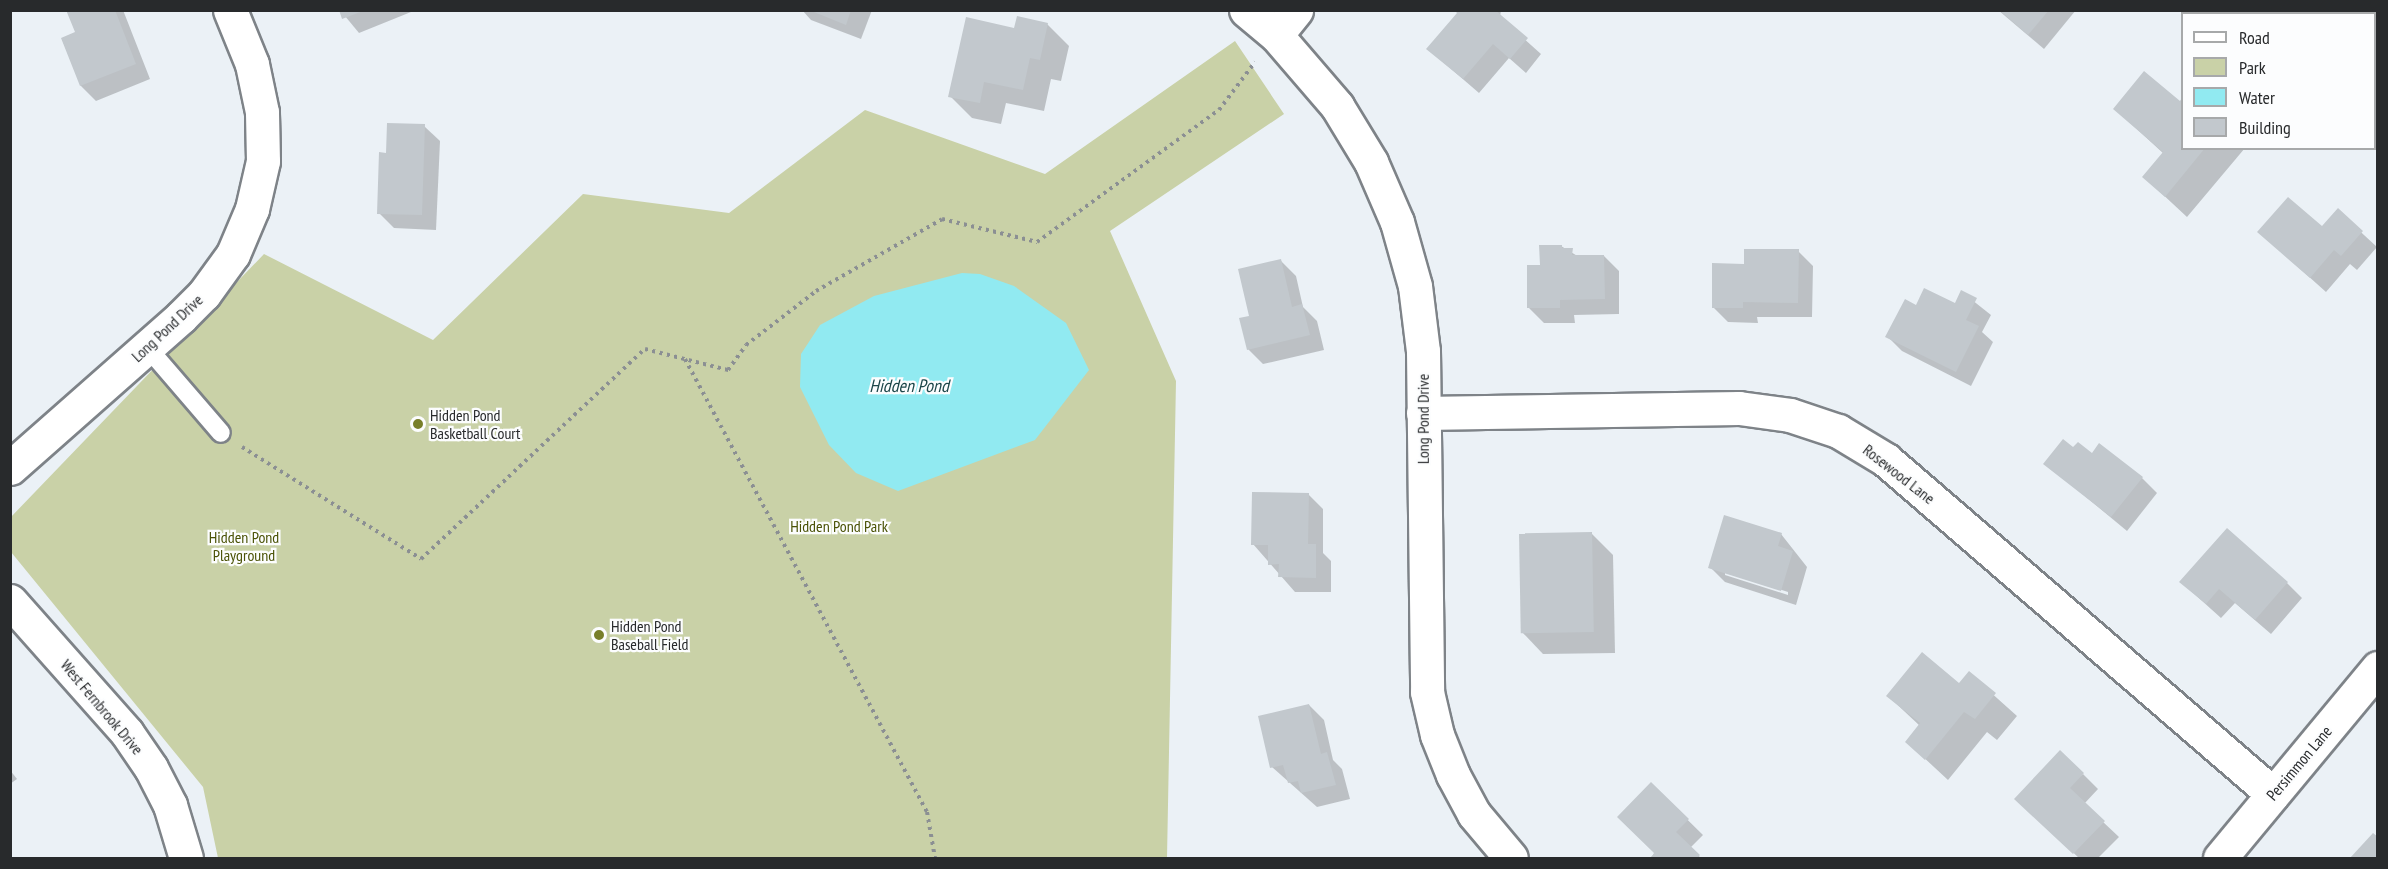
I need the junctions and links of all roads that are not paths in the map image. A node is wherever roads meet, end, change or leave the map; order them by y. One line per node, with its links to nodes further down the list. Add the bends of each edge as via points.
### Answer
1 (230, 10): 4 (street, Long Pond Drive, via 252,64 262,112 262,161 252,209 233,254 204,294)
2 (1246, 10): 3 (street, Long Pond Drive)
3 (1286, 22): 5 (street, Long Pond Drive, via 1371,162 1397,222 1415,286 1423,351)
4 (147, 347): 6 (lane); 7 (street, Long Pond Drive)
5 (1423, 413): 10 (street, Rosewood Lane, via 1739,408 1790,415 1838,431 1886,460); 12 (street, Long Pond Drive, via 1427,692 1437,735 1453,776 1474,814)
6 (221, 434)
7 (10, 468)
8 (10, 601): 11 (street, West Fernbrook Drive, via 127,733 151,768 170,805)
9 (2378, 668): 10 (street, Persimmon Lane)
10 (2273, 794): 13 (street, Persimmon Lane)
11 (186, 858)
12 (1511, 858)
13 (2220, 858)

